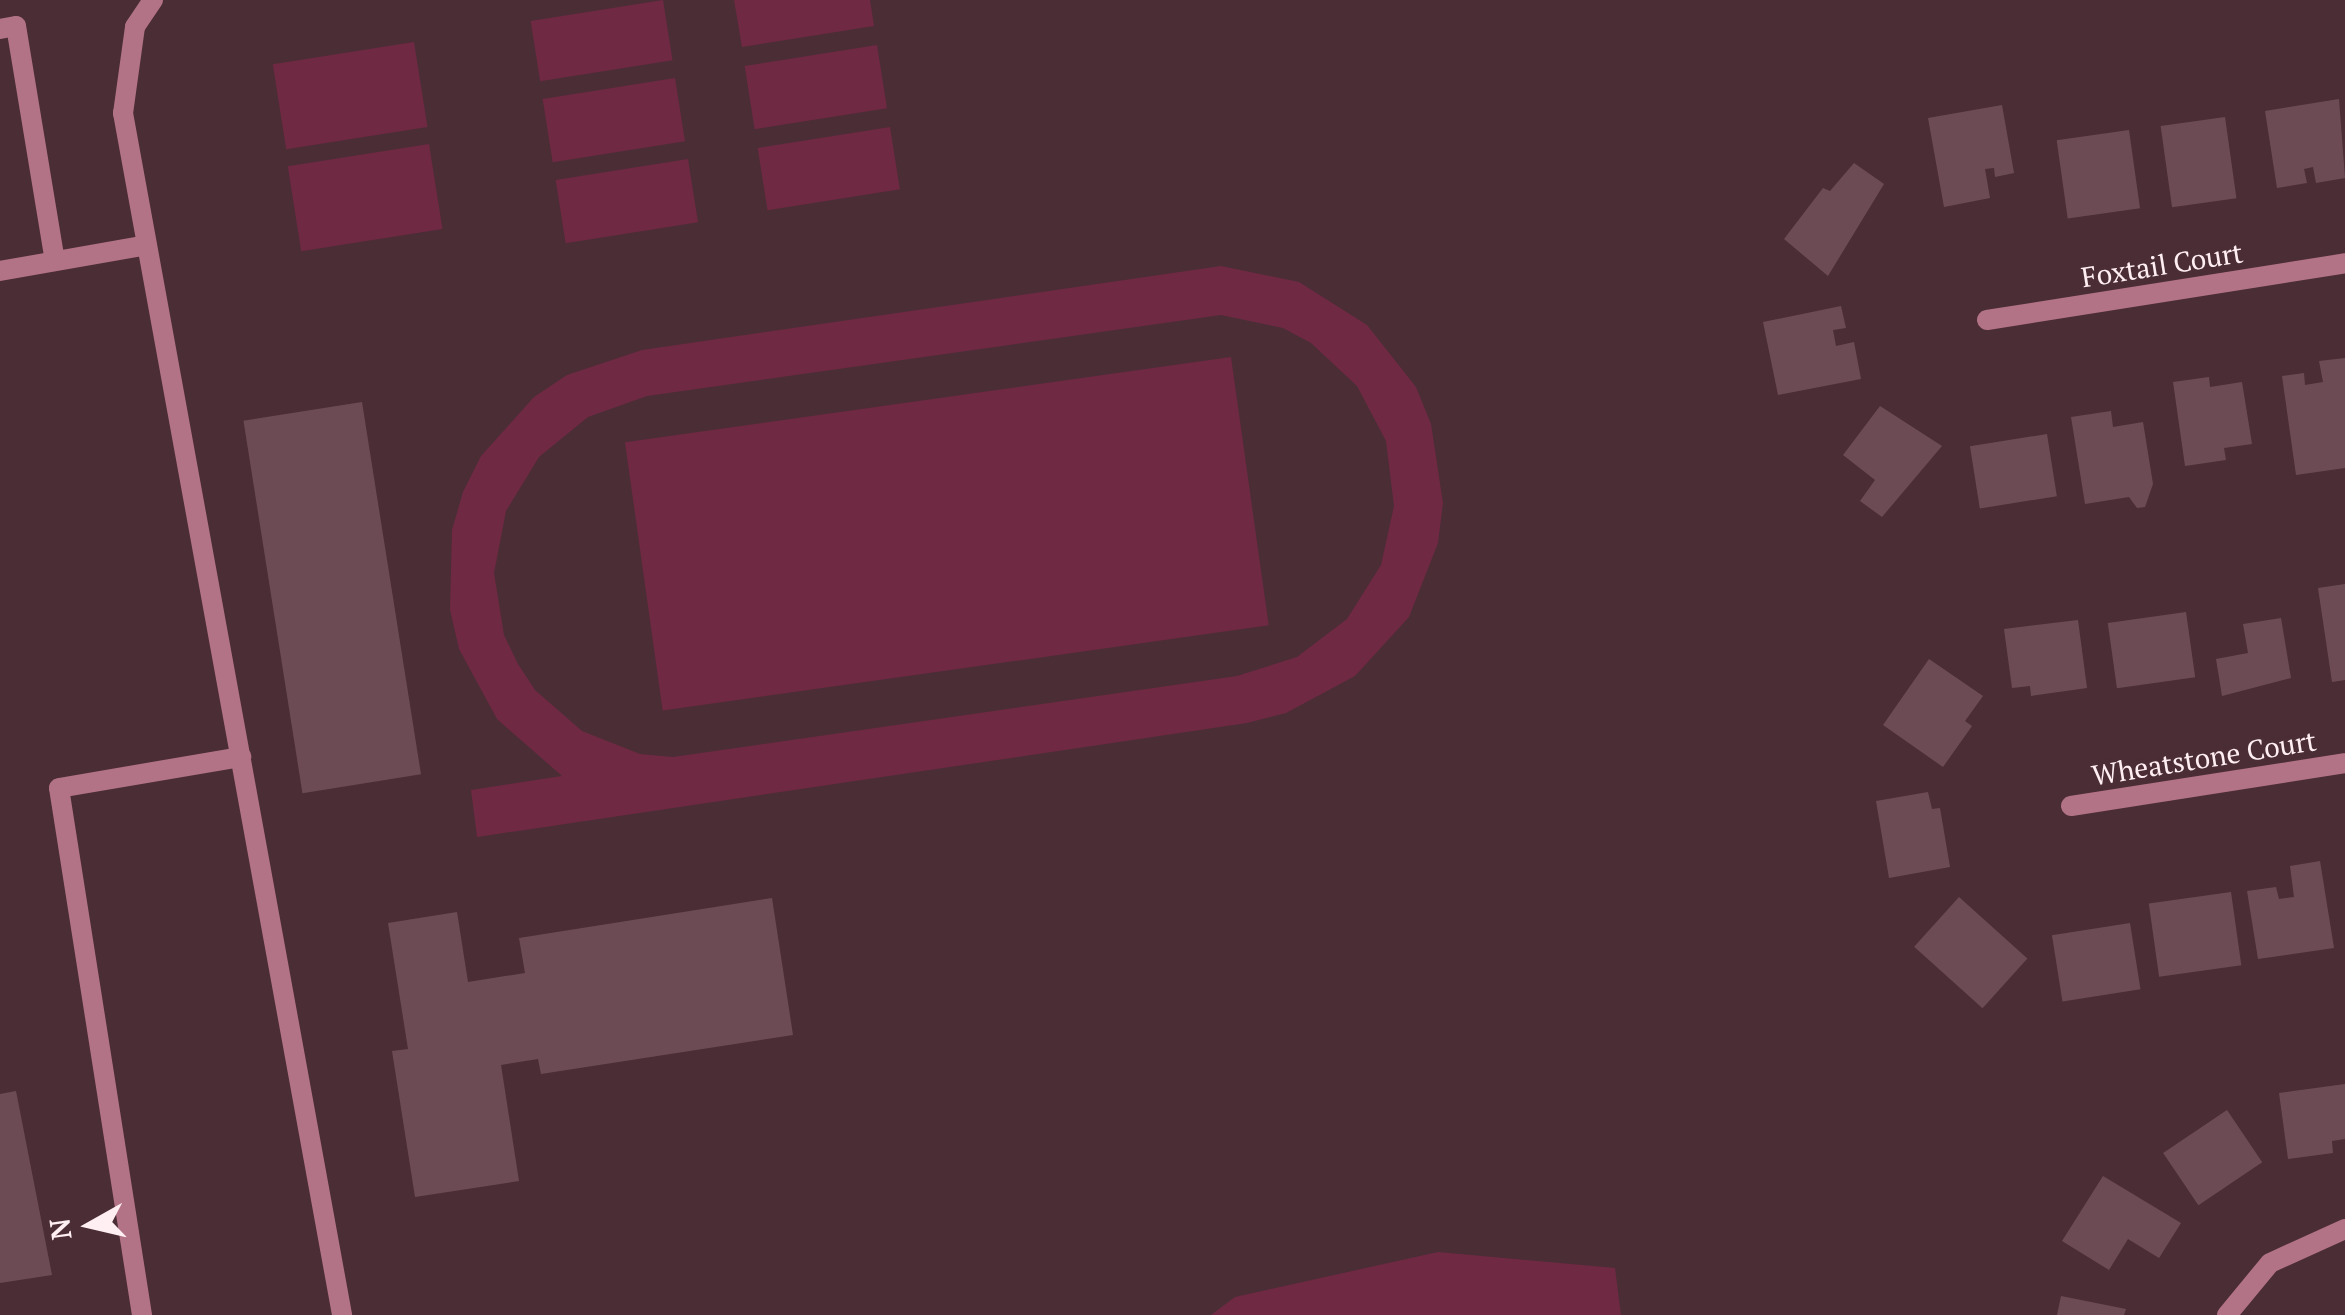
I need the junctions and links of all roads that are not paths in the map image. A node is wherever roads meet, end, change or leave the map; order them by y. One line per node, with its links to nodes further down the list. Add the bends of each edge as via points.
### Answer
1 (153, 0): 3 (street, via 136,28 123,114)
2 (0, 29): 4 (street, via 16,26)
3 (147, 245): 4 (street); 8 (street)
4 (55, 261): 6 (street)
5 (2345, 264): 7 (street, Foxtail Court)
6 (0, 270)
7 (1987, 320)
8 (240, 757): 12 (street, via 59,788); 13 (street)
9 (2345, 763): 10 (street, Wheatstone Court)
10 (2071, 806)
11 (2345, 1229): 14 (street, via 2270,1263)
12 (142, 1315)
13 (342, 1315)
14 (2226, 1315)

